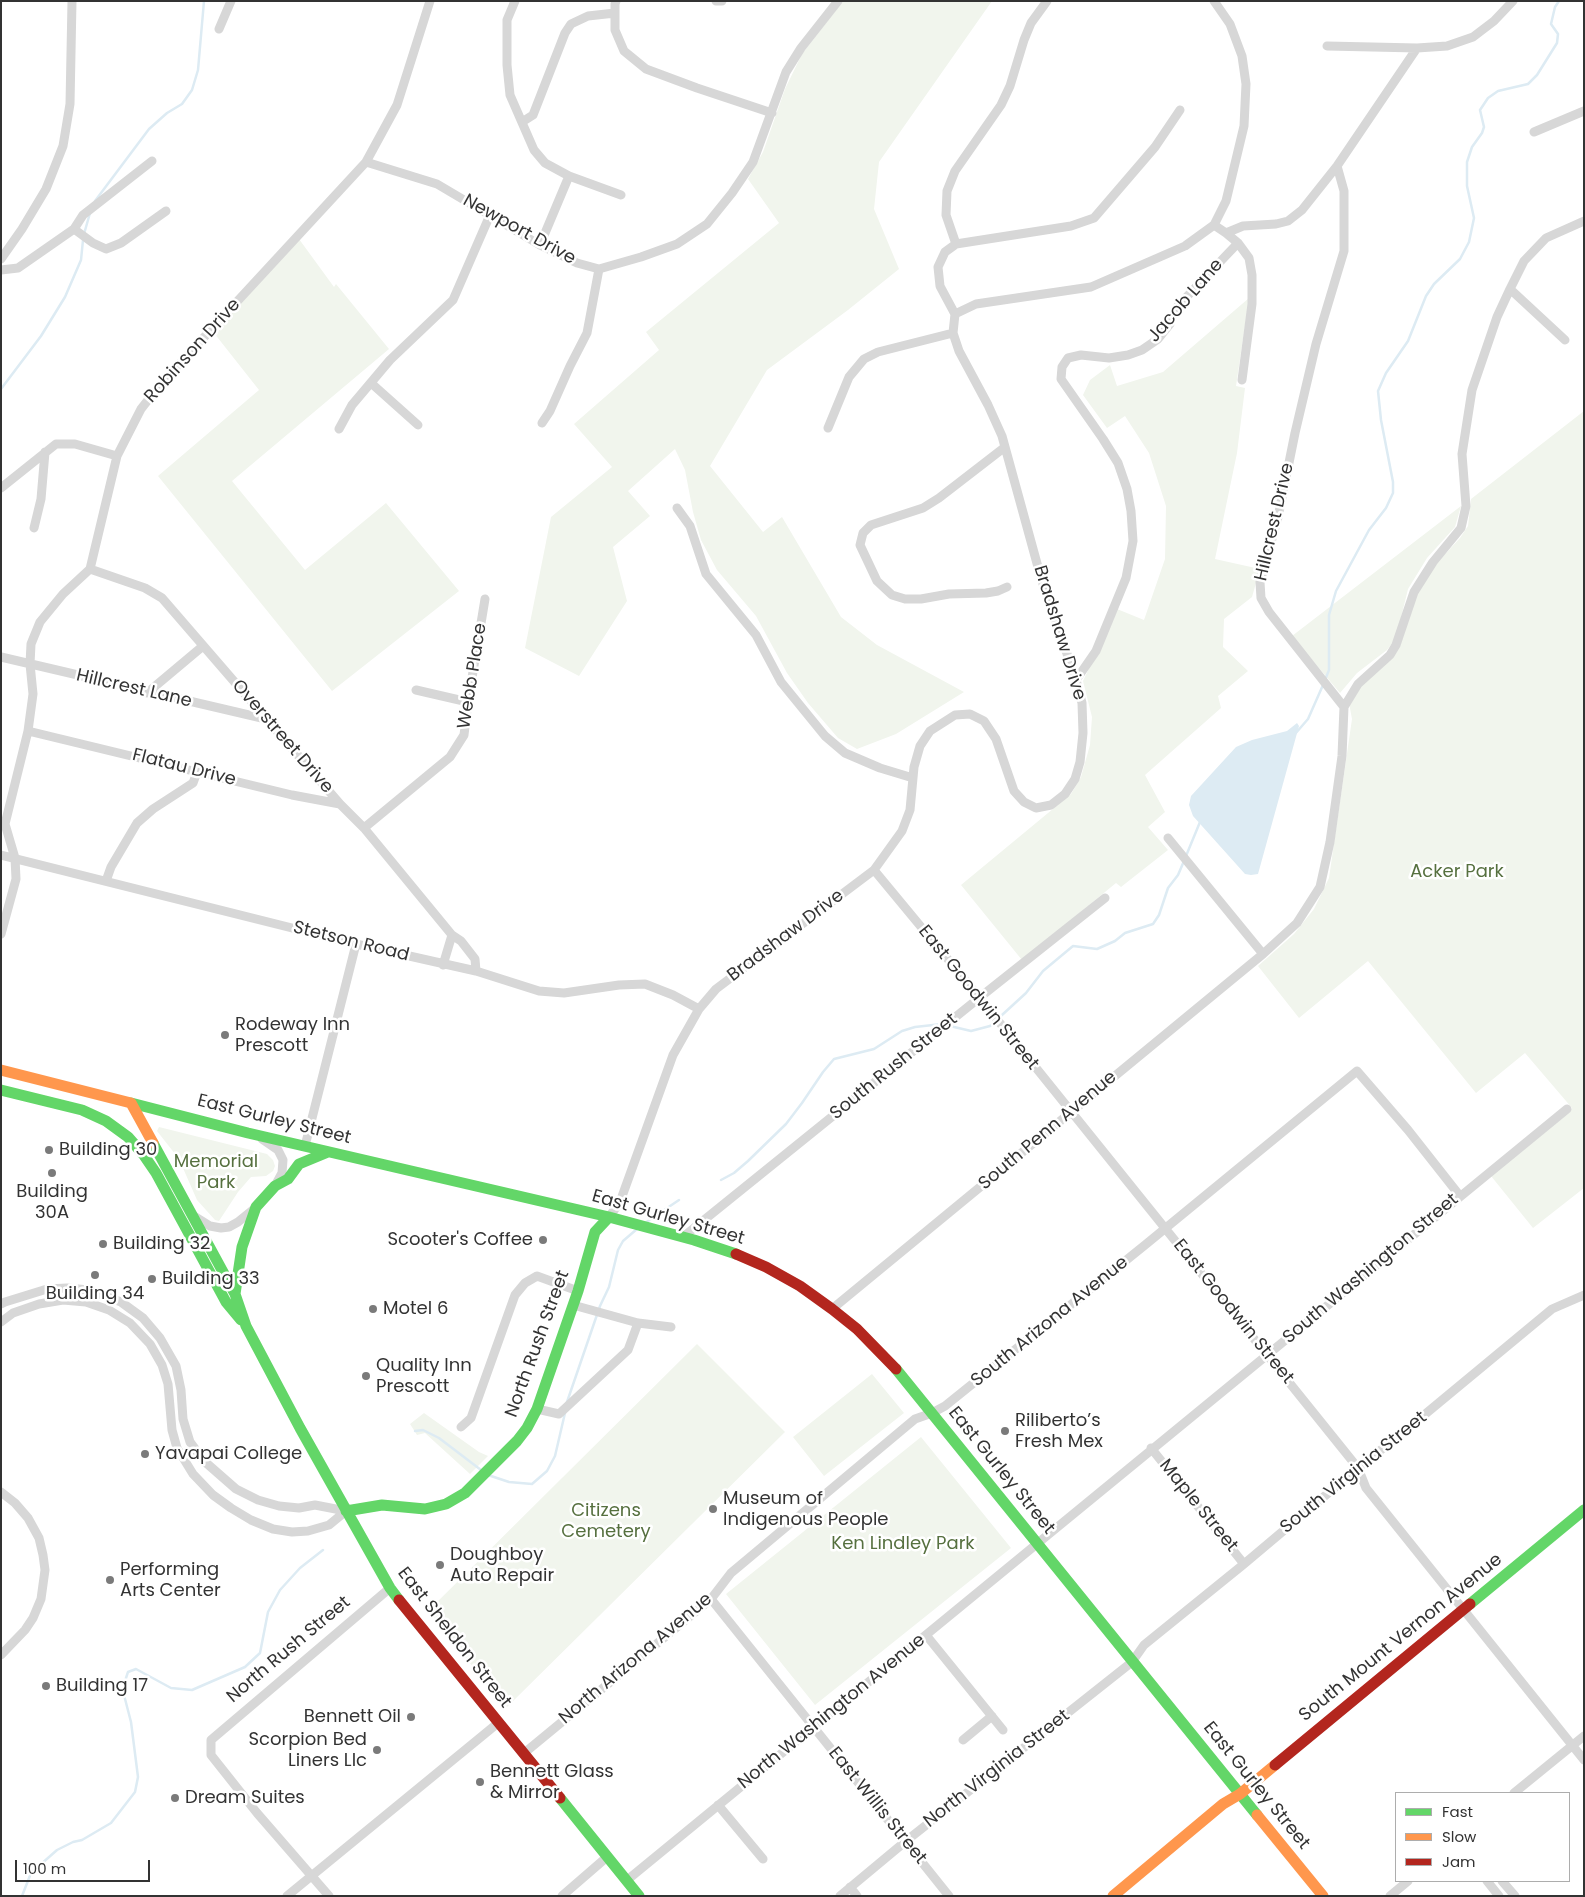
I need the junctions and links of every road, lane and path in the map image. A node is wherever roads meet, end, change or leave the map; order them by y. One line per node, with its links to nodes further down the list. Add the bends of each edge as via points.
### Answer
1 (72, 1): 35 (street, via 70,104 63,146 46,189)
2 (231, 1): 13 (street)
3 (430, 1): 22 (street, Robinson Drive, via 397,105)
4 (515, 1): 19 (street, via 507,20 507,65 510,95)
5 (616, 1): 12 (street)
6 (716, 1): 7 (street)
7 (722, 1)
8 (838, 1): 18 (street, via 786,72)
9 (1047, 1): 32 (street, via 1031,23 1002,105 955,171 947,191 946,215)
10 (1214, 1): 29 (street, via 1230,24 1242,56 1246,84 1244,126 1226,201)
11 (1513, 1): 15 (street, via 1473,37 1446,46)
12 (615, 13): 18 (street, via 615,30 624,51 646,69); 19 (street, via 588,16 571,24 533,115)
13 (219, 29)
14 (1327, 46): 15 (street)
15 (1417, 48): 23 (street)
16 (1180, 110): 32 (street, via 1155,147 1094,218 1071,226)
17 (1584, 111): 20 (street)
18 (772, 113): 36 (street, via 752,162 707,224 677,244)
19 (522, 122): 24 (street, via 534,150 545,163)
20 (1534, 132)
21 (152, 161): 30 (street, via 82,216)
22 (366, 162): 27 (street, Newport Drive, via 437,184); 50 (street, Robinson Drive, via 159,386 141,409)
23 (1337, 166): 31 (street, via 1302,210 1288,221 1243,226); 64 (street, Hillcrest Drive, via 1344,191 1344,251 1316,344 1278,517 1260,582 1261,598 1269,612)
24 (568, 176): 25 (street); 34 (street)
25 (621, 195)
26 (166, 211): 30 (street, via 121,243 106,249)
27 (490, 215): 34 (street, Newport Drive); 43 (street, via 453,300 390,360)
28 (1584, 221): 38 (street, via 1546,238 1524,261)
29 (1214, 225): 31 (street); 39 (street, via 1185,246 1092,287 976,304)
30 (74, 229): 37 (street, via 18,268)
31 (1226, 233): 33 (street)
32 (956, 244): 39 (street, via 945,252 938,268 940,286)
33 (1238, 244): 42 (street, via 1248,258 1252,275 1252,304); 60 (street, Jacob Lane, via 1176,308 1170,324 1158,339 1128,355 1068,358 1062,367 1061,379 1118,463 1127,489 1133,542 1126,578 1096,651)
34 (540, 245): 36 (street, Newport Drive, via 577,263)
35 (1, 259)
36 (599, 269): 44 (street, via 587,333)
37 (1, 270)
38 (1510, 289): 41 (street); 64 (street, via 1472,390 1462,454 1466,506 1461,528 1432,562 1414,592 1390,655 1358,684)
39 (955, 314): 40 (street, Bradshaw Drive)
40 (953, 333): 46 (street, via 878,352 864,359 849,377); 48 (street, Bradshaw Drive)
41 (1565, 340)
42 (1242, 380)
43 (371, 383): 45 (street); 47 (street, via 352,405)
44 (542, 423)
45 (418, 425)
46 (828, 428)
47 (339, 429)
48 (1005, 448): 55 (street, via 923,508 871,525 863,533 860,545 877,581 892,595 904,599 986,593); 60 (street, Bradshaw Drive, via 1041,578)
49 (45, 452): 50 (street, via 56,444 75,444); 51 (street); 53 (street, via 41,498)
50 (117, 456): 54 (street, Robinson Drive)
51 (1, 488)
52 (677, 508): 68 (street, via 690,526 706,574 756,635 782,682 825,736 844,753)
53 (34, 528)
54 (90, 569): 57 (street, Overstreet Drive, via 145,588 162,598); 59 (street, via 40,622 31,644)
55 (1007, 586)
56 (485, 599): 63 (street, Webb Place)
57 (203, 646): 62 (street); 65 (street, Overstreet Drive)
58 (1, 657): 59 (street, Hillcrest Lane)
59 (30, 664): 62 (street, Hillcrest Lane); 66 (street, via 34,694)
60 (1076, 680): 68 (street, Bradshaw Drive, via 1082,703 1080,762 1075,779 1051,805 1036,808 1024,802 1014,791 996,739 984,721 970,714 955,715 930,731 920,746)
61 (416, 690): 63 (street)
62 (147, 693): 65 (street, Hillcrest Lane)
63 (468, 702): 70 (street, Webb Place, via 464,735 450,757)
64 (1344, 707): 80 (street, via 1342,756 1320,888 1297,923)
65 (266, 719): 69 (street, Overstreet Drive)
66 (28, 731): 67 (street, Flatau Drive); 73 (street, via 5,824)
67 (197, 772): 69 (street, Flatau Drive); 75 (street, via 193,783 137,823)
68 (913, 778): 74 (street, Bradshaw Drive, via 910,810 902,831)
69 (340, 804): 70 (street, Overstreet Drive)
70 (364, 828): 78 (street, Overstreet Drive)
71 (1168, 838): 80 (street)
72 (1, 855): 73 (street, Stetson Road)
73 (15, 858): 75 (street, Stetson Road); 77 (street, via 16,879)
74 (874, 870): 83 (street, East Goodwin Street); 84 (street, Bradshaw Drive, via 716,989)
75 (106, 881): 79 (street, Stetson Road)
76 (1105, 898): 83 (street, South Rush Street)
77 (1, 934)
78 (452, 934): 81 (street); 82 (street, Overstreet Drive, via 475,959)
79 (356, 944): 81 (street, Stetson Road); 91 (street)
80 (1263, 954): 89 (street, South Penn Avenue)
81 (444, 965): 82 (street, Stetson Road)
82 (476, 971): 84 (street, Stetson Road, via 539,991 564,993 645,984)
83 (979, 998): 89 (street, East Goodwin Street); 99 (street, South Rush Street)
84 (699, 1009): 97 (street, Bradshaw Drive, via 672,1055 620,1202)
85 (2, 1071): 87 (main road, East Gurley Street)
86 (1, 1090): 108 (main road, East Sheldon Street, via 82,1110 128,1137 156,1173 226,1302)
87 (131, 1103): 90 (main road, East Gurley Street); 96 (main road, East Sheldon Street)
88 (1567, 1109): 94 (street, South Washington Street)
89 (1070, 1112): 98 (street, East Goodwin Street); 105 (street, South Penn Avenue)
90 (248, 1133): 91 (main road, East Gurley Street); 93 (street, via 278,1150 283,1160 282,1173)
91 (305, 1146): 92 (main road, East Gurley Street)
92 (328, 1152): 93 (main road, via 299,1164 288,1179); 97 (main road, East Gurley Street)
93 (275, 1186): 95 (main road)
94 (1460, 1196): 98 (street, South Arizona Avenue, via 1357,1071); 110 (street, South Washington Street)
95 (256, 1207): 96 (street, via 238,1222 221,1228 210,1226); 101 (main road, via 242,1247)
96 (191, 1214): 101 (main road, East Sheldon Street)
97 (609, 1217): 99 (main road, East Gurley Street); 100 (main road, North Rush Street, via 595,1232)
98 (1165, 1228): 110 (street, East Goodwin Street); 112 (street, South Arizona Avenue, via 945,1406)
99 (683, 1237): 105 (main road, East Gurley Street, via 766,1267)
100 (578, 1291): 104 (main road, North Rush Street); 113 (street, via 537,1276 525,1283 515,1295 471,1418)
101 (235, 1294): 108 (main road, East Sheldon Street)
102 (1584, 1295): 115 (street, South Virginia Street, via 1552,1309)
103 (1, 1304): 118 (street, via 47,1289 67,1288 89,1290 121,1302 143,1318 160,1338 176,1366 183,1419 190,1442 204,1461 236,1489 258,1500 279,1506 299,1508 315,1505)
104 (573, 1305): 107 (street); 111 (main road, North Rush Street)
105 (832, 1309): 112 (main road, East Gurley Street, via 890,1362)
106 (1, 1322): 118 (street, via 13,1313 63,1300 86,1302 109,1310 130,1323 150,1344 162,1365 168,1384 177,1448 192,1474 213,1495 250,1520 292,1532 329,1525)
107 (638, 1323): 109 (street); 111 (street, via 628,1350 559,1414)
108 (246, 1326): 118 (main road, East Sheldon Street)
109 (670, 1327)
110 (1267, 1356): 114 (street, South Washington Street); 115 (street, East Goodwin Street)
111 (537, 1409): 118 (main road, North Rush Street, via 517,1441 465,1493 446,1504 425,1509 382,1505)
112 (932, 1413): 119 (main road, East Gurley Street); 122 (street, North Arizona Avenue, via 915,1419 731,1573)
113 (461, 1426)
114 (1152, 1448): 119 (street, South Washington Street); 120 (street, Maple Street)
115 (1358, 1468): 120 (street, South Virginia Street); 123 (street, East Goodwin Street, via 1366,1488)
116 (1, 1492): 125 (street, via 28,1518 44,1555 45,1570 41,1599 33,1618)
117 (1584, 1510): 123 (main road, South Mount Vernon Avenue)
118 (346, 1511): 121 (main road, East Sheldon Street)
119 (1037, 1543): 124 (street, North Washington Avenue); 126 (main road, East Gurley Street)
120 (1244, 1564): 126 (street, South Virginia Street, via 1144,1644)
121 (390, 1588): 128 (main road, East Sheldon Street); 142 (street, North Rush Street, via 211,1740 212,1755)
122 (711, 1598): 129 (street, East Willis Street); 134 (street, North Arizona Avenue)
123 (1463, 1609): 133 (street, East Goodwin Street); 137 (main road, South Mount Vernon Avenue)
124 (926, 1634): 127 (street); 129 (street, North Washington Avenue)
125 (1, 1655)
126 (1132, 1662): 137 (main road, East Gurley Street); 139 (street, North Virginia Street)
127 (992, 1716): 130 (street); 132 (street)
128 (498, 1723): 134 (main road, East Sheldon Street); 142 (street)
129 (813, 1727): 138 (street, North Washington Avenue); 139 (street, East Willis Street)
130 (1003, 1730)
131 (1584, 1736): 133 (street)
132 (963, 1740)
133 (1572, 1746): 135 (street, East Goodwin Street); 136 (street)
134 (523, 1754): 140 (main road, East Sheldon Street)
135 (1584, 1760)
136 (1515, 1792)
137 (1240, 1794): 155 (main road, South Mount Vernon Avenue, via 1223,1804); 156 (main road, East Gurley Street)
138 (718, 1805): 141 (street); 143 (street, North Washington Avenue)
139 (906, 1840): 147 (street, North Virginia Street); 154 (street, East Willis Street)
140 (608, 1857): 143 (main road, East Sheldon Street); 150 (street)
141 (764, 1860)
142 (312, 1876): 148 (street); 149 (street)
143 (626, 1880): 151 (main road, East Sheldon Street)
144 (1407, 1882): 157 (street)
145 (1489, 1882): 158 (street)
146 (1503, 1882): 159 (street)
147 (850, 1887): 152 (street, North Virginia Street); 153 (street)
148 (287, 1896)
149 (329, 1896)
150 (562, 1896)
151 (639, 1896)
152 (840, 1896)
153 (857, 1896)
154 (950, 1896)
155 (1113, 1896)
156 (1323, 1896)
157 (1390, 1896)
158 (1499, 1896)
159 (1515, 1896)

